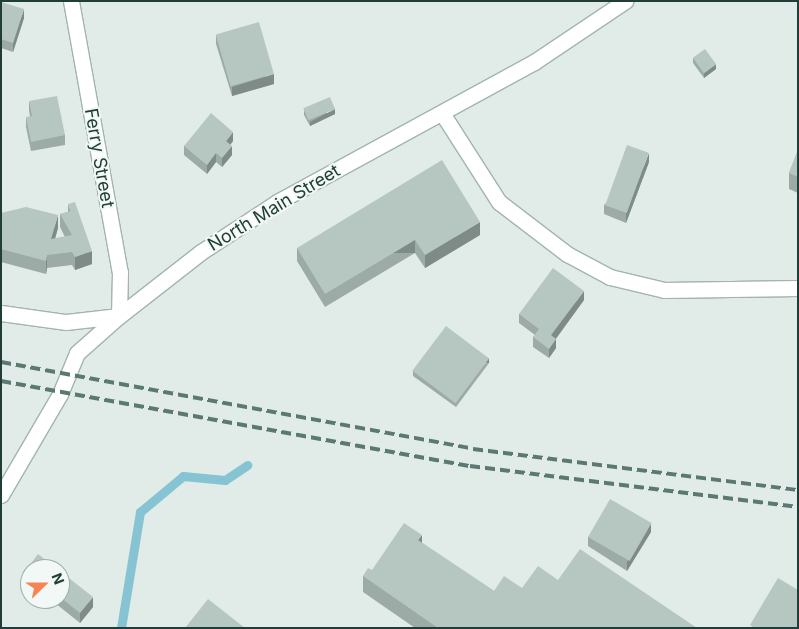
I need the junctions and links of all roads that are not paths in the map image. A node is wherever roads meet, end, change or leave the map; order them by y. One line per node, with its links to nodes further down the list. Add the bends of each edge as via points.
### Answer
1 (71, 1): 6 (street, Ferry Street, via 120,272)
2 (624, 1): 3 (street, North Main Street, via 534,62)
3 (442, 113): 4 (street, via 499,202 567,254 610,277 664,290); 6 (street, North Main Street, via 256,216)
4 (798, 288)
5 (1, 312): 6 (street, via 66,322)
6 (119, 316): 7 (street, North Main Street, via 77,353 60,394)
7 (1, 495)

